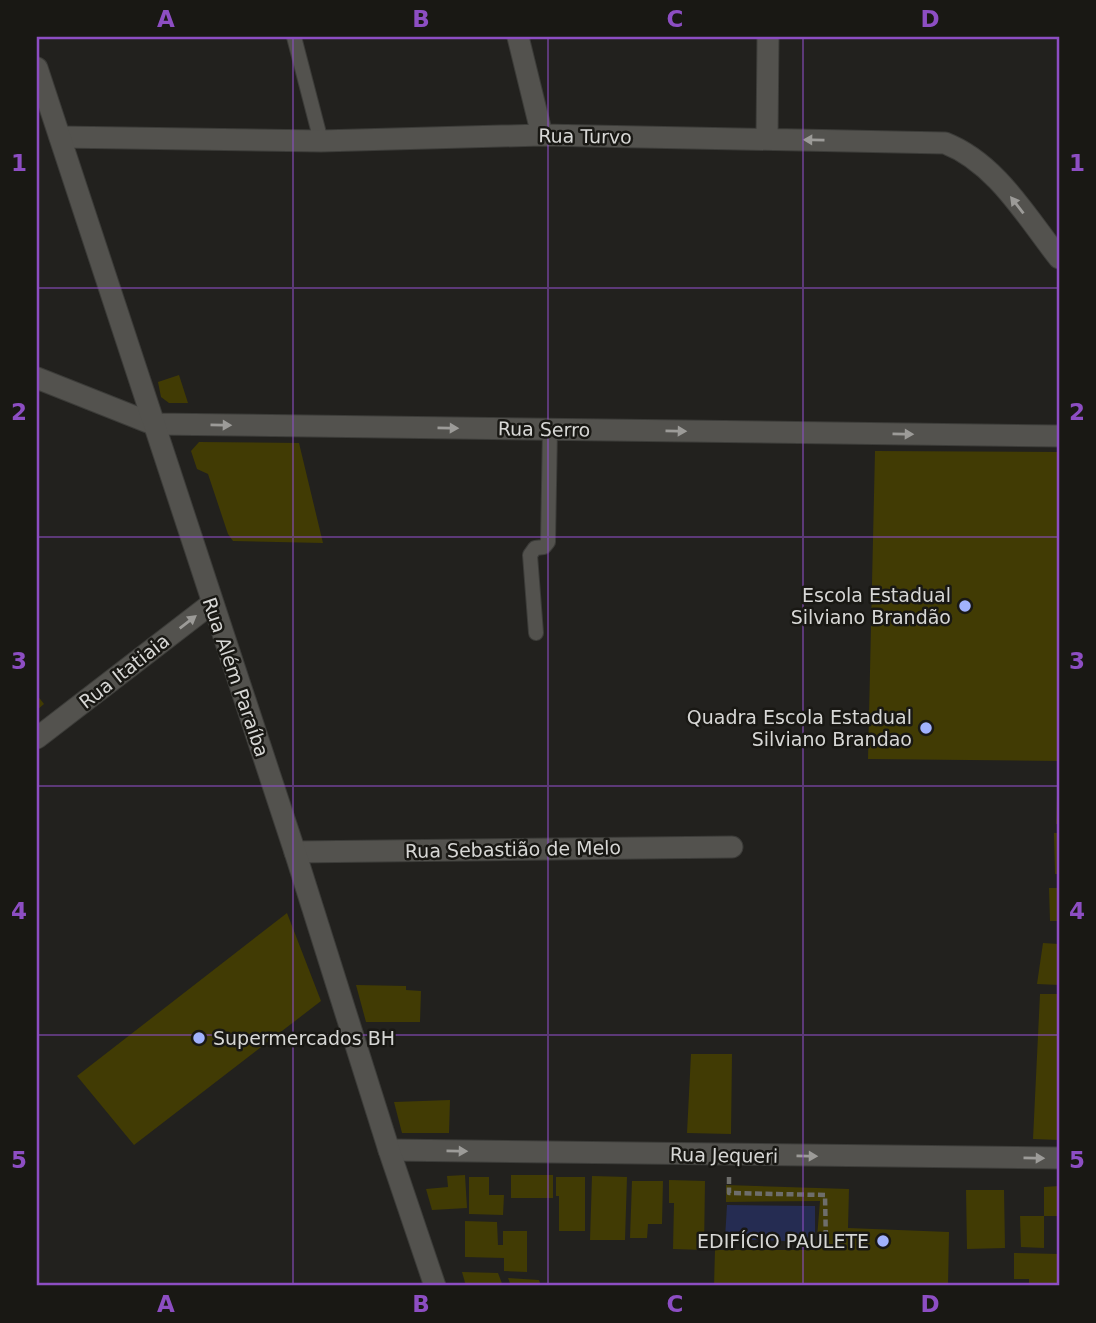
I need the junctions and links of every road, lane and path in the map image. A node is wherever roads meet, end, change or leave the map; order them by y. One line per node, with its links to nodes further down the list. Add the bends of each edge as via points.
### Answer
1 (294, 37): 8 (lane)
2 (518, 37): 5 (street)
3 (768, 37): 7 (street)
4 (37, 68): 6 (street, Rua Além Paraíba)
5 (542, 135): 7 (street, Rua Turvo); 8 (street, Rua Turvo)
6 (60, 137): 8 (street, Rua Turvo); 11 (street, Rua Além Paraíba)
7 (766, 139): 9 (street, Rua Turvo, one-way to 7, via 1002,185 961,149 945,143)
8 (321, 141)
9 (1059, 258)
10 (37, 378): 11 (street, Rua Serro)
11 (153, 424): 12 (street, Rua Serro, one-way to 12); 14 (street, Rua Além Paraíba)
12 (550, 429): 13 (street, Rua Serro, one-way to 13); 15 (lane, via 548,542 530,555)
13 (1059, 436)
14 (211, 604): 16 (street, Rua Itatiaia, one-way to 14); 18 (street, Rua Além Paraíba)
15 (536, 633)
16 (37, 738)
17 (732, 847): 18 (street, Rua Sebastião de Melo)
18 (295, 852): 19 (street, Rua Além Paraíba)
19 (388, 1150): 20 (street, Rua Jequeri, one-way to 20); 23 (street, Rua Além Paraíba)
20 (730, 1155): 21 (street, Rua Jequeri, one-way to 21); 22 (path, via 729,1193 825,1195)
21 (1059, 1158)
22 (826, 1245)
23 (435, 1286)

